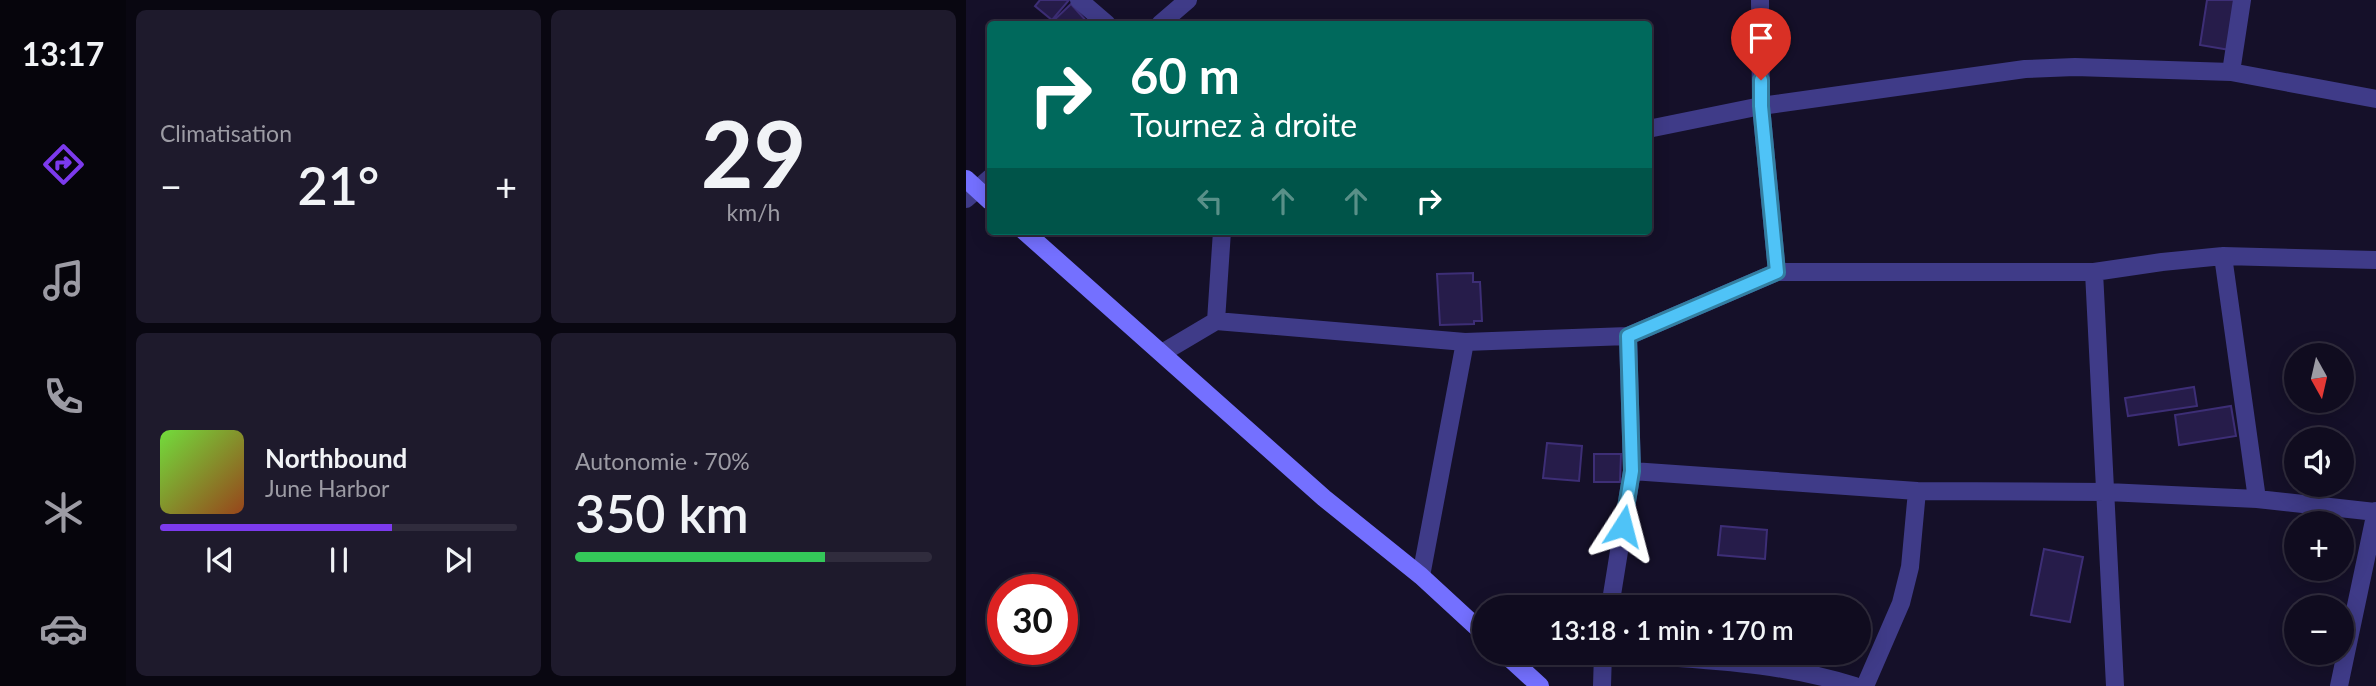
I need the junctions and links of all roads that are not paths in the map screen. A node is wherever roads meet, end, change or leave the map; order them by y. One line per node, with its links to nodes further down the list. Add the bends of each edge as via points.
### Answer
1 (1079, 0): 5 (street)
2 (1188, 0): 6 (street)
3 (1760, 0): 9 (street)
4 (2242, 0): 7 (street)
5 (1104, 21)
6 (1164, 21)
7 (2231, 72): 8 (street); 9 (street, via 2025,69)
8 (2376, 99)
9 (1761, 106): 10 (street); 15 (street)
10 (1652, 128)
11 (1029, 235): 20 (main road)
12 (1222, 235): 17 (street)
13 (2223, 256): 14 (street); 16 (street); 24 (street)
14 (2376, 260)
15 (1777, 272): 16 (street); 18 (street)
16 (2094, 272): 23 (street)
17 (1216, 321): 19 (street); 20 (street)
18 (1628, 336): 19 (street); 21 (street)
19 (1465, 342): 26 (street)
20 (1162, 353): 26 (main road, via 1324,498)
21 (1632, 471): 22 (street); 27 (street)
22 (1917, 491): 23 (street); 35 (street, via 1901,603)
23 (2106, 492): 24 (street); 36 (street)
24 (2257, 499): 25 (street)
25 (2376, 511): 37 (street)
26 (1421, 576): 28 (main road)
27 (1612, 595)
28 (1472, 623)
29 (1517, 665): 32 (main road)
30 (1603, 665): 33 (street)
31 (1737, 665): 34 (street, via 1788,670)
32 (1541, 686)
33 (1602, 686)
34 (1855, 686)
35 (1865, 686)
36 (2115, 686)
37 (2339, 686)

